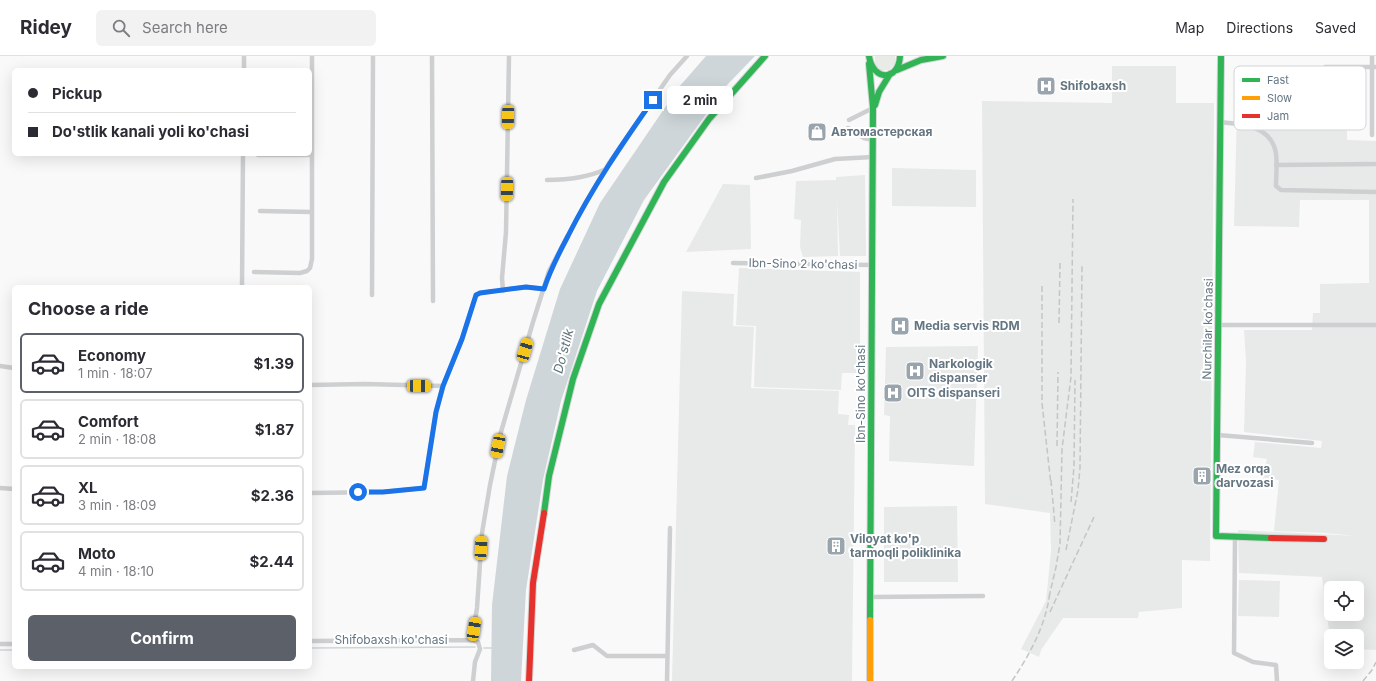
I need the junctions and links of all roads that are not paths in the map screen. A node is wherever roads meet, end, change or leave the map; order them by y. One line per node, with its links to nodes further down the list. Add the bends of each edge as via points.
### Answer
1 (244, 56): 14 (street)
2 (312, 56): 15 (street)
3 (373, 56): 43 (street)
4 (432, 56): 44 (street)
5 (509, 56): 42 (street, via 506,232)
6 (687, 56): 31 (street, via 670,75)
7 (765, 56): 68 (street, via 710,119 664,182 599,304 573,380 548,476 534,583)
8 (900, 56): 16 (street)
9 (943, 56): 16 (street, via 921,60)
10 (1221, 56): 20 (street, Nurchilar ko'chasi)
11 (1372, 56): 13 (street)
12 (868, 60): 17 (street, via 876,72); 18 (street, Ibn-Sino ko'chasi)
13 (1374, 67): 24 (street)
14 (244, 68)
15 (312, 68)
16 (897, 70): 17 (street)
17 (890, 74): 18 (street)
18 (873, 108): 19 (street); 25 (street, Ibn-Sino ko'chasi)
19 (849, 120)
20 (1220, 122): 21 (street); 45 (street, Nurchilar ko'chasi)
21 (1234, 124)
22 (848, 128): 25 (street, via 864,138)
23 (1258, 130): 30 (street, via 1272,141 1276,149)
24 (1372, 135)
25 (873, 140): 28 (street, Ibn-Sino ko'chasi)
26 (312, 155): 36 (street)
27 (243, 156): 40 (street)
28 (873, 157): 32 (street, via 835,160); 38 (street, Ibn-Sino ko'chasi)
29 (1376, 164): 30 (street)
30 (1276, 165): 34 (street, via 1276,186 1281,190)
31 (606, 169): 33 (street, via 595,174 563,180); 41 (street, via 549,272)
32 (756, 178)
33 (547, 180)
34 (1376, 192)
35 (260, 211): 36 (street)
36 (312, 212): 39 (street, via 310,268 300,273)
37 (733, 263): 38 (street, Ibn-Sino 2 ko'chasi)
38 (872, 265): 60 (street, Ibn-Sino ko'chasi)
39 (254, 272)
40 (242, 285)
41 (544, 289): 42 (street, via 526,287); 61 (street, via 500,432 482,533 477,608)
42 (502, 291): 50 (street, via 476,295)
43 (372, 295)
44 (433, 301)
45 (1219, 325): 46 (street); 51 (street, Nurchilar ko'chasi)
46 (1376, 325)
47 (0, 366): 48 (street)
48 (12, 368)
49 (312, 385): 50 (street)
50 (443, 386): 55 (street, via 436,412 424,488 383,492)
51 (1218, 435): 52 (street); 57 (street, Nurchilar ko'chasi, via 1216,536)
52 (1312, 443)
53 (0, 488): 54 (street)
54 (12, 489)
55 (312, 493)
56 (670, 528): 66 (street)
57 (1235, 537): 58 (street); 71 (street, via 1234,652 1253,662 1276,665)
58 (1324, 539)
59 (983, 596): 60 (street)
60 (871, 597): 70 (street, Ibn-Sino ko'chasi)
61 (472, 640): 62 (street, Shifobaxsh ko'chasi); 67 (street, via 478,642 480,649 475,662)
62 (312, 641)
63 (0, 644): 64 (street)
64 (12, 644)
65 (574, 650): 66 (street, via 593,645 607,656)
66 (667, 656): 69 (street)
67 (473, 681)
68 (529, 681)
69 (667, 681)
70 (870, 681)
71 (1277, 681)

